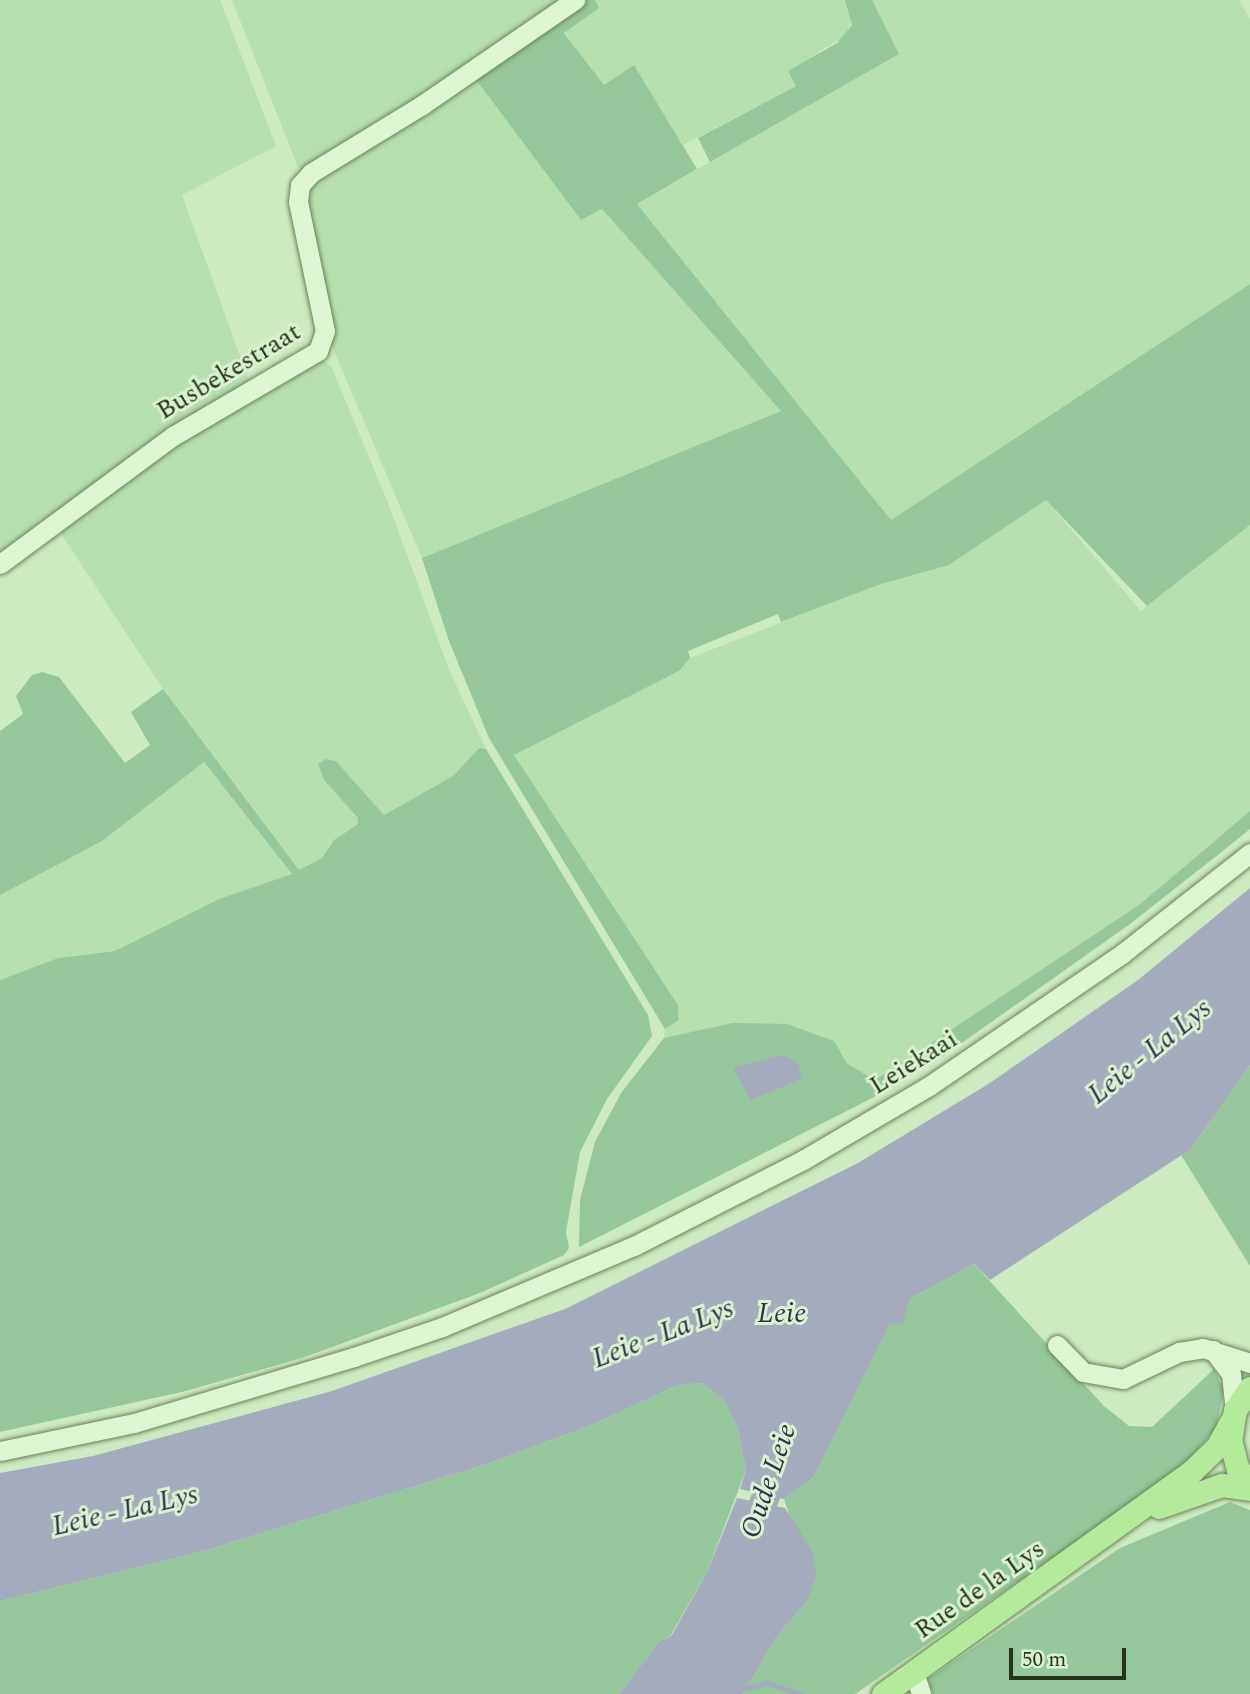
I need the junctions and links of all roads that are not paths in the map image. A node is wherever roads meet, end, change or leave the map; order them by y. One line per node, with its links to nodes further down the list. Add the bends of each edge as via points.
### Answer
1 (575, 0): 2 (street, Busbekestraat, via 422,106 311,173 300,185 298,202 324,345 173,436)
2 (0, 564)
3 (1250, 853): 9 (street, Leiekaai, via 1123,953 929,1086 803,1160 578,1271 442,1327 279,1381 134,1423)
4 (1057, 1345): 5 (street, via 1083,1372 1123,1379 1179,1352)
5 (1213, 1350): 6 (street); 8 (street, via 1231,1374)
6 (1250, 1363)
7 (1250, 1388): 8 (main road, Rue de la Lys)
8 (1233, 1415): 10 (main road, via 1231,1450); 11 (main road, Rue de la Lys, via 1205,1460)
9 (0, 1451)
10 (1250, 1487): 11 (main road, Rue de la Lys, via 1212,1487)
11 (1110, 1532): 12 (main road, Rue de la Lys)
12 (917, 1683): 13 (main road, Rue de la Lys)
13 (883, 1694)

